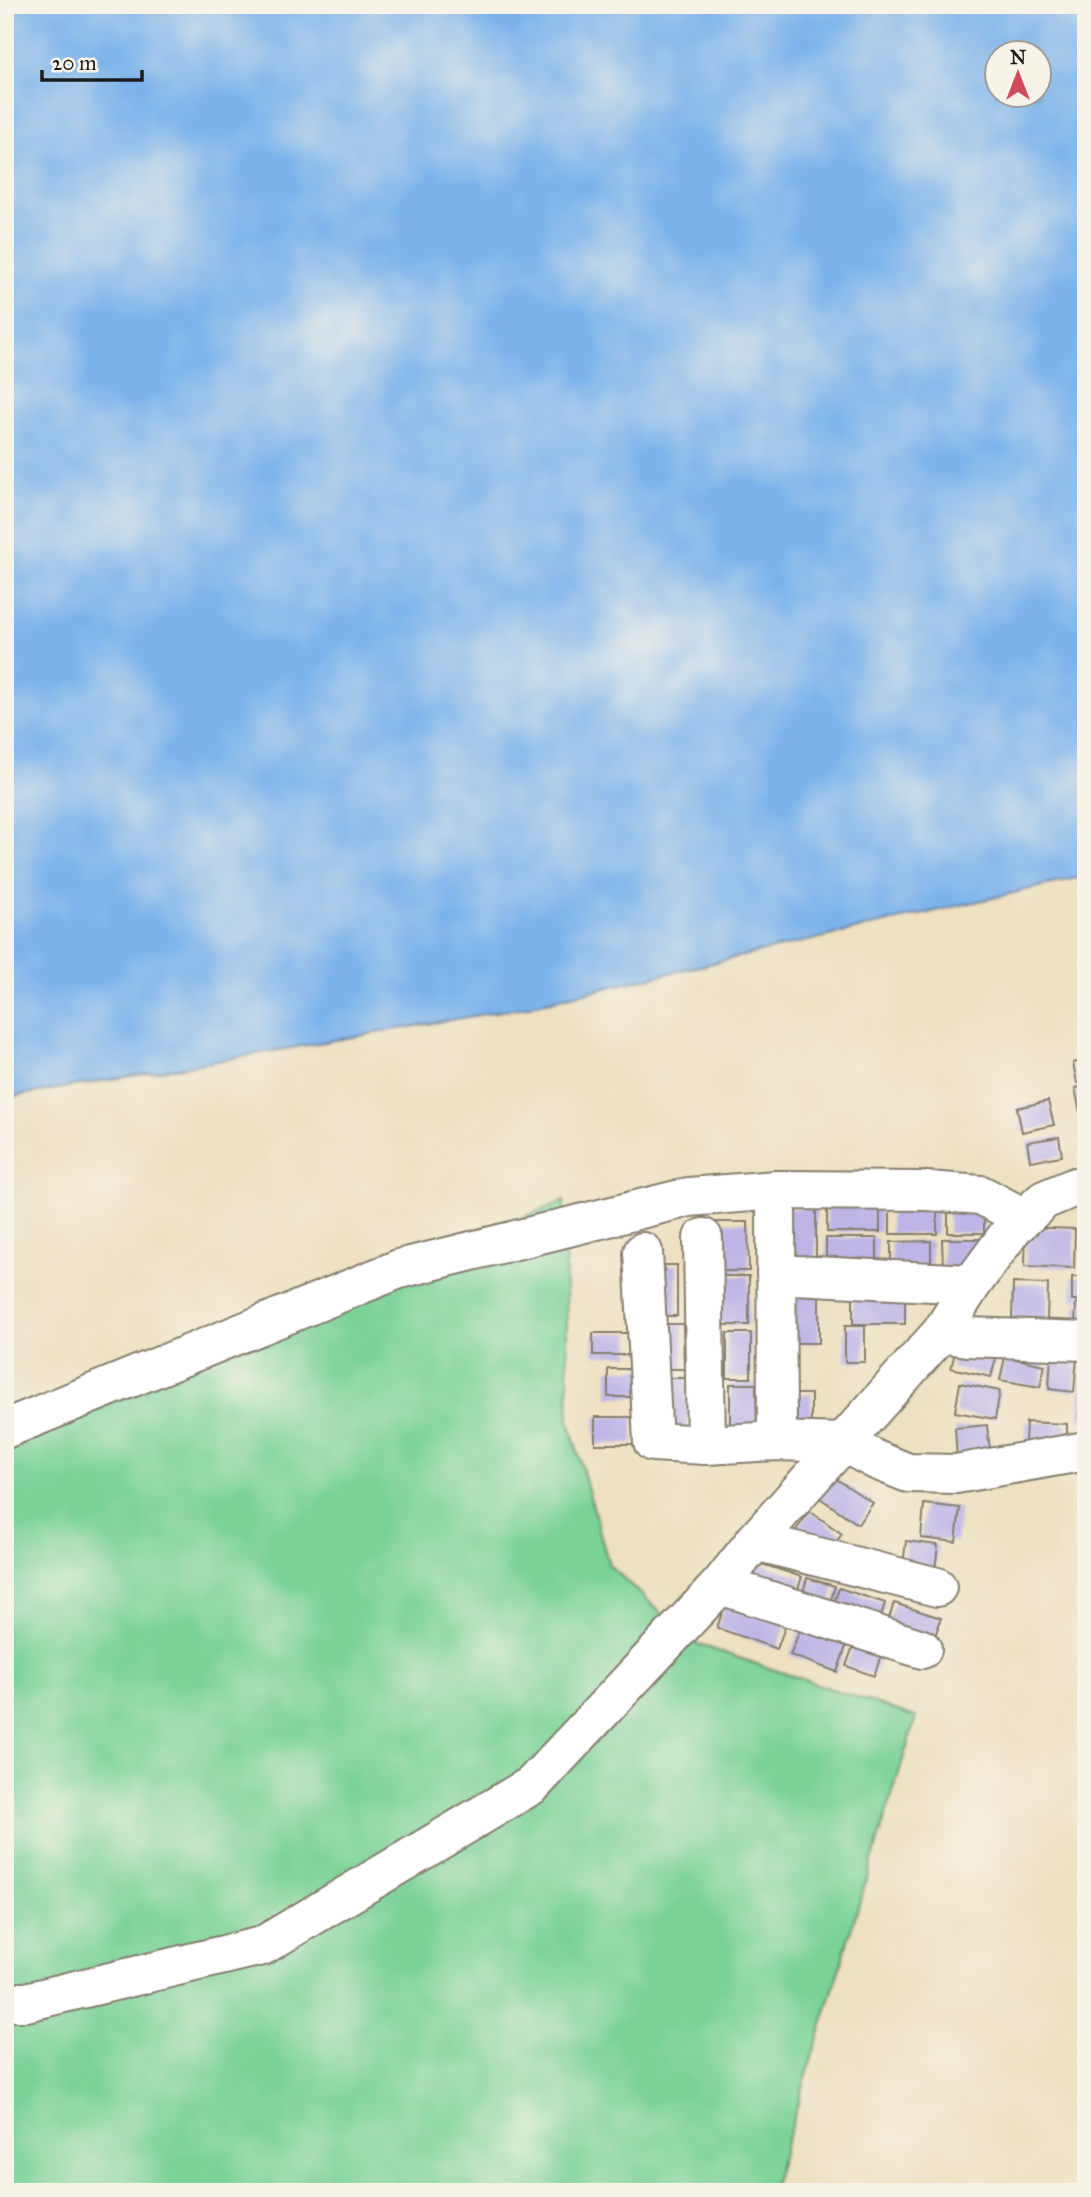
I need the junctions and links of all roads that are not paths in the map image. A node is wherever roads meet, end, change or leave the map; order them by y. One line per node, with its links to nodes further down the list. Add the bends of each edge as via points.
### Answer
1 (1086, 1186): 3 (street, via 1044,1200)
2 (776, 1190): 3 (street, via 981,1195); 6 (street); 10 (street, via 689,1197 399,1269)
3 (1024, 1218): 7 (street)
4 (703, 1238): 13 (street)
5 (643, 1252): 13 (street, via 653,1442)
6 (776, 1274): 7 (street); 11 (street)
7 (972, 1284): 8 (street)
8 (940, 1333): 9 (street); 12 (street)
9 (1086, 1341)
10 (5, 1429)
11 (777, 1441): 12 (street); 13 (street)
12 (844, 1443): 14 (street, via 908,1472 956,1474); 15 (street)
13 (706, 1445)
14 (1086, 1451)
15 (755, 1541): 16 (street); 17 (street)
16 (720, 1585): 18 (street); 19 (street, via 532,1785 262,1946 26,2002)
17 (937, 1587)
18 (922, 1649)
19 (5, 2002)

